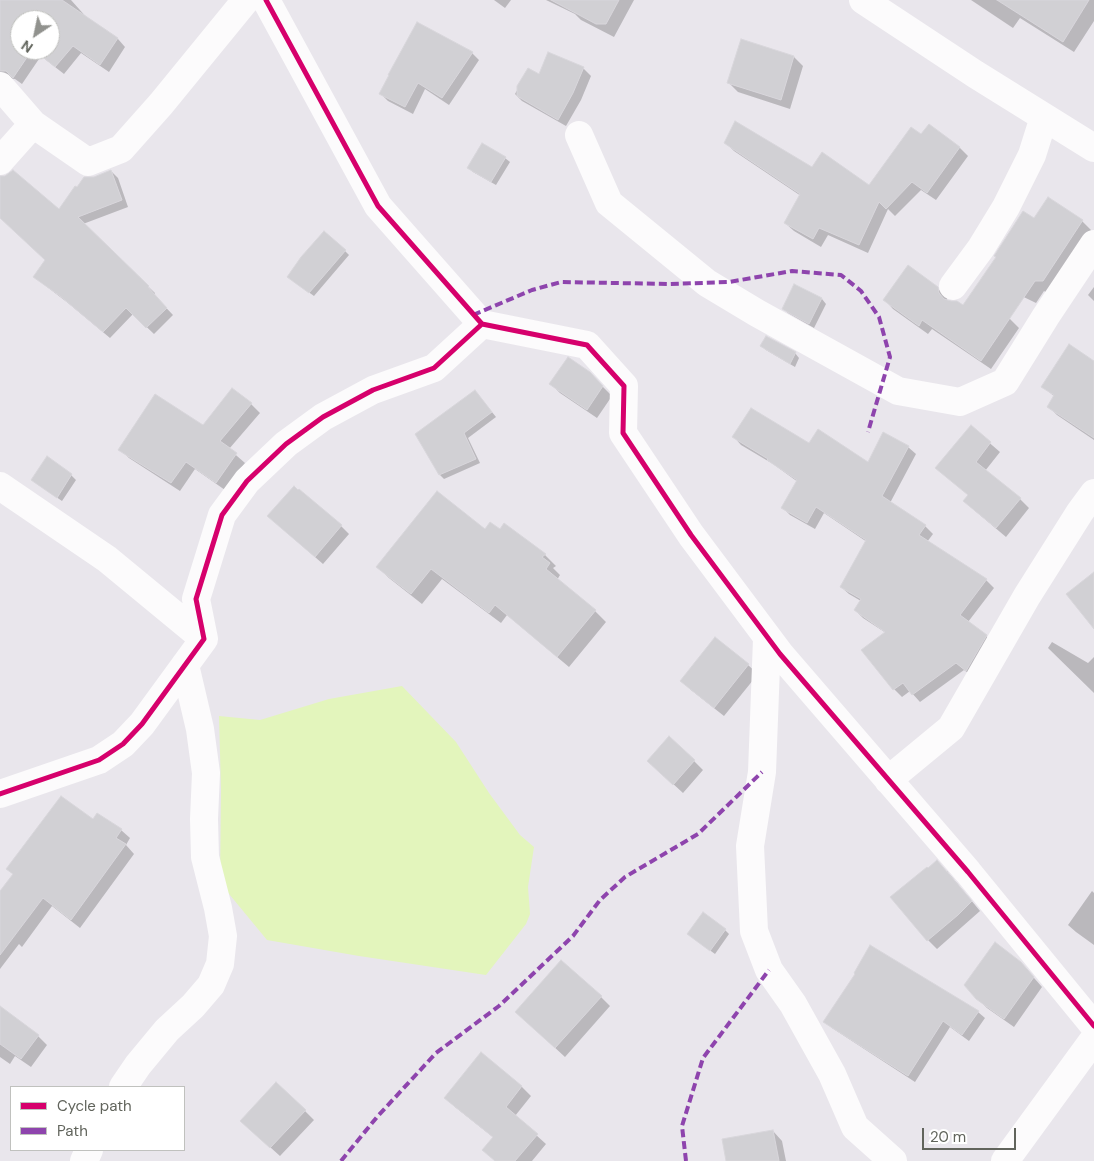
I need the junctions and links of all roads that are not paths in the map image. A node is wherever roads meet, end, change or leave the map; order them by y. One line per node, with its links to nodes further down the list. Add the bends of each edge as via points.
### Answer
1 (246, 0): 6 (street, via 121,149 88,162)
2 (266, 0): 12 (street, via 378,206)
3 (863, 0): 5 (street)
4 (0, 86): 6 (street)
5 (1044, 117): 8 (street); 11 (street, via 1032,155 1006,207)
6 (33, 124): 9 (street)
7 (579, 135): 10 (street, via 610,203 707,283 898,391 960,402 1005,382)
8 (1094, 148)
9 (0, 162)
10 (1094, 244)
11 (953, 286)
12 (482, 324): 15 (street, via 434,368 374,390 323,417 286,444 247,480 222,515 196,599); 16 (street, via 587,345 624,386 623,433 690,535)
13 (0, 486): 15 (street, via 107,559)
14 (1094, 494): 18 (street, via 1027,596 951,728)
15 (204, 639): 17 (street)
16 (767, 639): 18 (street); 23 (street, via 762,772 750,846 754,932 769,970 793,1004 832,1074 855,1127)
17 (186, 666): 19 (street, via 123,744 99,760); 22 (street, via 206,773 205,858 223,936 220,964 211,985 167,1030)
18 (888, 780): 20 (street)
19 (0, 794)
20 (1094, 1026)
21 (1094, 1039): 24 (street)
22 (124, 1086)
23 (893, 1161)
24 (1005, 1161)

